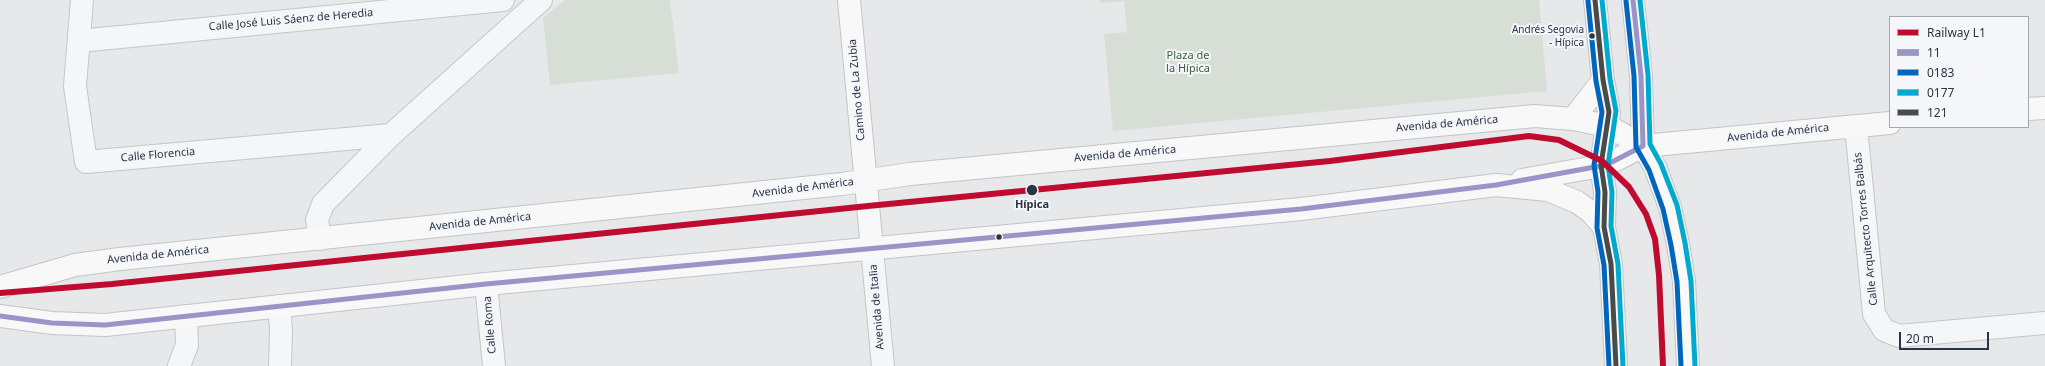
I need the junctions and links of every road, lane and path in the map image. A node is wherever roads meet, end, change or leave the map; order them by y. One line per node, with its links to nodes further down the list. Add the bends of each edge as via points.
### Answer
1 (82, 0): 7 (street, Calle Florencia)
2 (503, 0): 7 (street, Calle José Luis Sáenz de Heredia)
3 (534, 0): 15 (street)
4 (849, 0): 18 (main road, Camino de La Zubia)
5 (1595, 0): 8 (main road)
6 (1634, 0): 16 (main road, via 1641,76)
7 (79, 41): 15 (street, Calle Florencia, via 75,86 86,162)
8 (1603, 80): 11 (main road); 13 (main road, via 1609,112)
9 (2045, 108): 10 (main road)
10 (2029, 109)
11 (1573, 119): 13 (main road, Avenida de América); 18 (main road, Avenida de América, via 1535,116)
12 (1889, 123): 14 (main road, Avenida de América)
13 (1608, 126): 16 (main road, Avenida de América); 17 (main road)
14 (1856, 126): 16 (main road, Avenida de América); 28 (street, Calle Arquitecto Torres Balbás, via 1874,314 1884,330 1899,336)
15 (392, 135): 21 (street, via 323,204 317,220)
16 (1643, 146): 17 (main road, Avenida de América); 34 (main road, via 1655,167 1670,207 1678,244 1684,281)
17 (1601, 165): 19 (main road, Avenida de América); 20 (main road, via 1605,192)
18 (866, 180): 21 (main road, Avenida de América); 22 (main road, Camino de La Zubia)
19 (1496, 185): 20 (main road, via 1548,190 1577,202 1592,213); 22 (main road, via 1301,209)
20 (1604, 227): 33 (main road, via 1611,264)
21 (320, 239): 24 (main road, Avenida de América, via 75,265)
22 (872, 248): 23 (main road); 32 (street, Avenida de Italia)
23 (486, 284): 25 (main road); 31 (street, Calle Roma)
24 (0, 287)
25 (278, 306): 27 (main road); 30 (street, via 281,328)
26 (0, 316): 27 (main road, via 52,323 105,324)
27 (186, 316): 29 (street, via 187,345)
28 (2045, 323)
29 (178, 366)
30 (280, 366)
31 (494, 366)
32 (883, 366)
33 (1616, 366)
34 (1688, 366)

